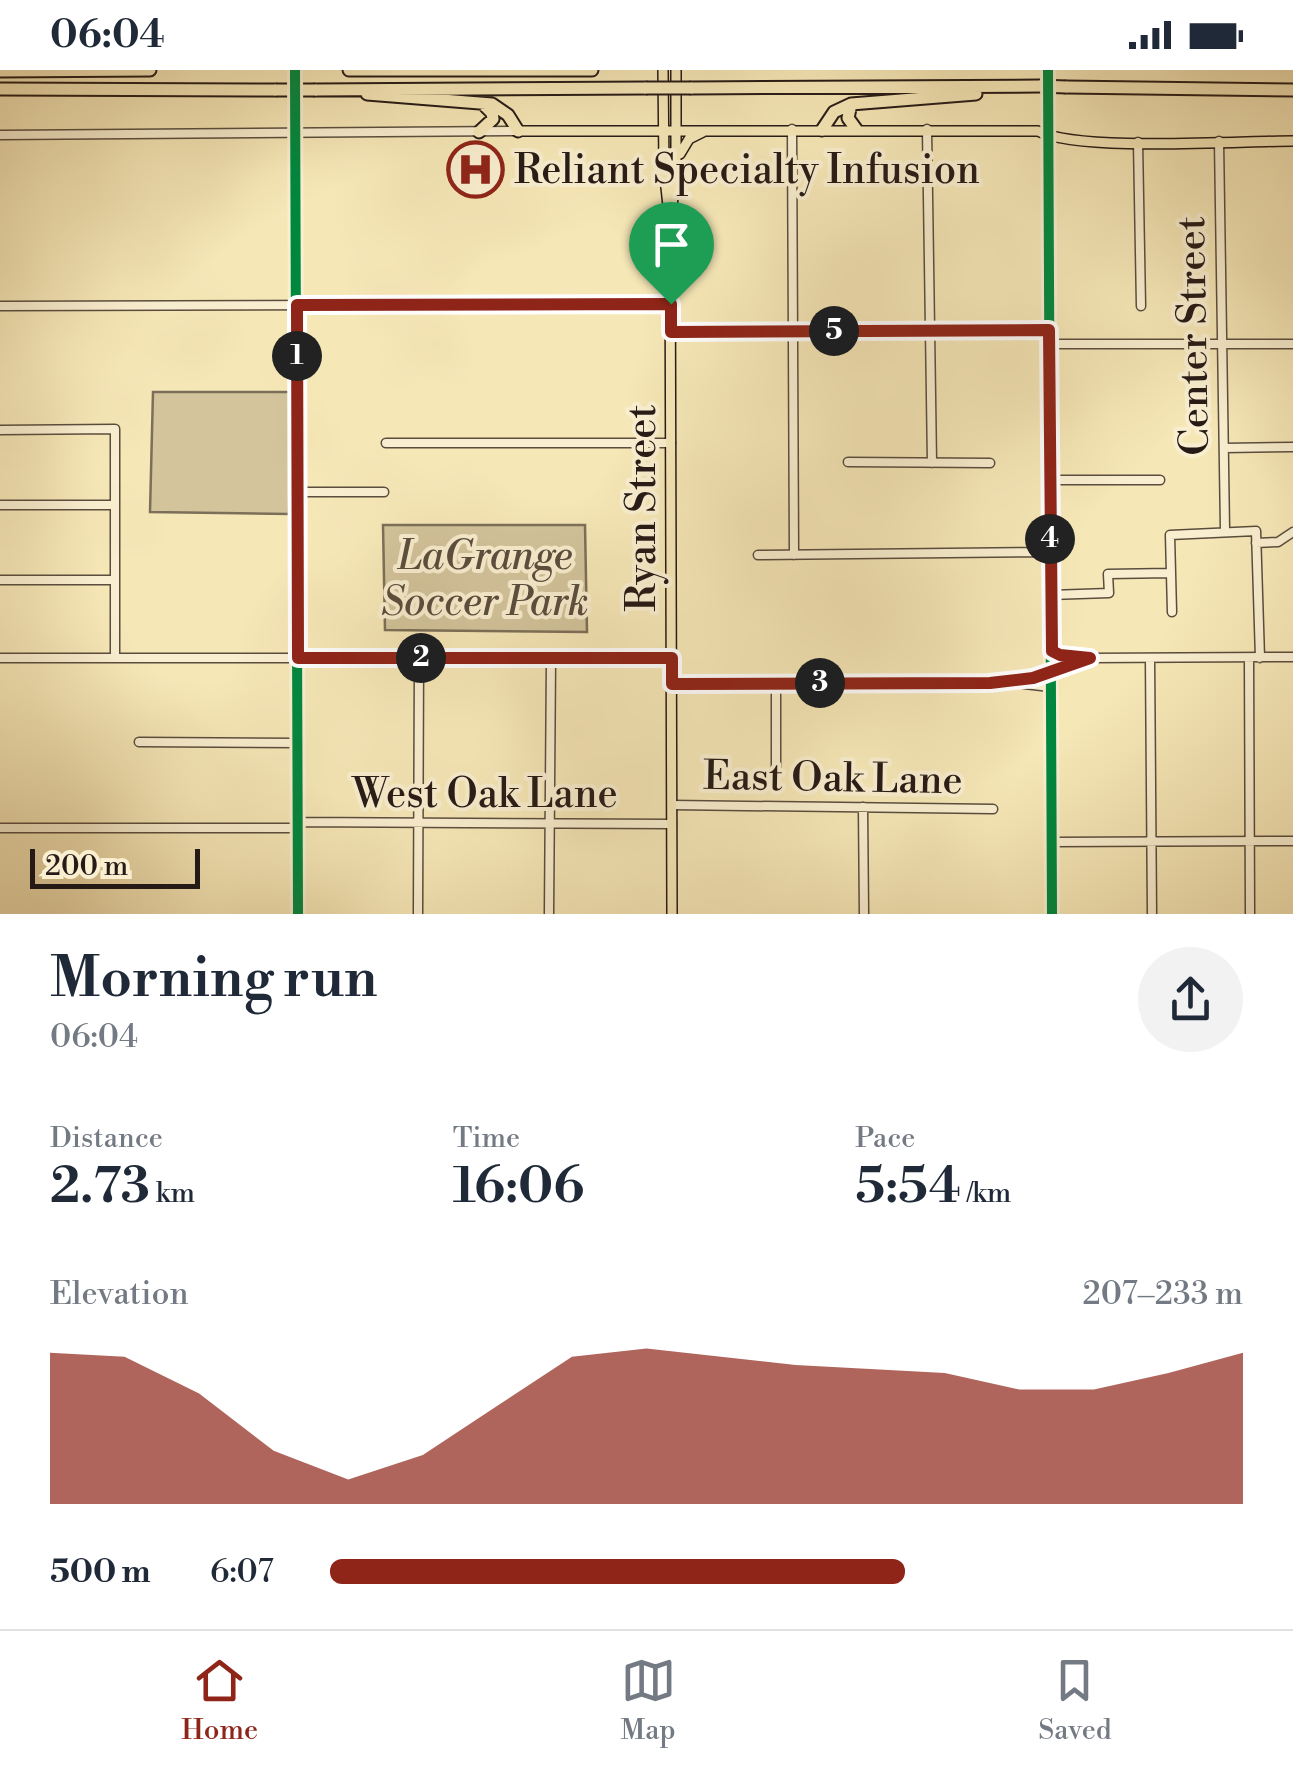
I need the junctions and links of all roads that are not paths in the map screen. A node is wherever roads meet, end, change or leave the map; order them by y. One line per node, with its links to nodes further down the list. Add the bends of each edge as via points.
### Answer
1 (150, 70): 9 (highway)
2 (295, 70): 26 (street)
3 (349, 70): 4 (highway)
4 (381, 70): 5 (highway)
5 (592, 70)
6 (662, 70): 20 (main road, Ryan Street)
7 (676, 70): 16 (main road, Ryan Street)
8 (1048, 70): 27 (street)
9 (0, 71)
10 (1026, 86): 12 (highway, bridge); 13 (highway, bridge); 15 (highway)
11 (0, 89): 12 (highway, bridge)
12 (322, 90): 14 (highway)
13 (1293, 90)
14 (482, 104): 23 (highway, via 500,108); 24 (highway, via 493,116)
15 (851, 104): 21 (highway, via 834,112); 22 (highway, via 848,118)
16 (676, 129): 17 (main road); 20 (main road); 31 (main road, Ryan Street)
17 (708, 129): 18 (main road); 31 (main road, via 684,144)
18 (792, 129): 21 (main road); 40 (street)
19 (927, 129): 22 (main road); 27 (main road, via 1038,131); 38 (street)
20 (663, 130): 23 (main road); 32 (main road, Ryan Street)
21 (822, 130): 22 (main road)
22 (856, 130)
23 (518, 131): 24 (street)
24 (479, 132): 26 (street)
25 (0, 135): 26 (street)
26 (296, 135): 34 (street)
27 (1048, 137): 30 (main road); 37 (street)
28 (1219, 141): 29 (main road); 30 (main road); 42 (street, Center Street)
29 (1293, 141)
30 (1138, 142): 36 (street)
31 (676, 172): 32 (main road, Ryan Street)
32 (670, 222): 33 (main road, Ryan Street)
33 (671, 304): 34 (street); 39 (main road, Ryan Street)
34 (297, 305): 35 (street); 54 (street)
35 (0, 306)
36 (1140, 306)
37 (1049, 330): 38 (street); 41 (street)
38 (929, 331): 40 (street); 50 (street)
39 (671, 332): 40 (street); 46 (main road, Ryan Street)
40 (793, 332): 63 (street)
41 (1049, 344): 42 (street); 52 (street)
42 (1223, 344): 43 (street); 48 (street, Center Street)
43 (1293, 344)
44 (0, 430): 57 (street, via 115,430)
45 (386, 443): 46 (street)
46 (671, 443): 75 (main road, Ryan Street)
47 (1293, 447): 48 (street)
48 (1224, 448): 58 (street, Center Street)
49 (848, 462): 50 (street)
50 (932, 462): 51 (street)
51 (990, 462)
52 (1050, 480): 53 (street); 61 (street)
53 (1160, 480)
54 (297, 492): 55 (street); 72 (street)
55 (384, 492)
56 (0, 505): 57 (street)
57 (114, 505): 66 (street)
58 (1225, 530): 60 (street, via 1256,531); 64 (street, via 1170,535)
59 (1293, 532): 60 (street, via 1278,542)
60 (1256, 543): 79 (street)
61 (1050, 552): 63 (street); 67 (street)
62 (758, 555): 63 (street)
63 (794, 555)
64 (1171, 573): 67 (street, via 1108,574 1109,593); 68 (street)
65 (0, 580): 66 (street)
66 (114, 580): 71 (street)
67 (1050, 595): 69 (street)
68 (1172, 612)
69 (1052, 651): 76 (street); 81 (street)
70 (0, 658): 71 (street)
71 (115, 658): 72 (street)
72 (298, 658): 73 (street); 87 (street)
73 (419, 658): 74 (street); 92 (street)
74 (551, 658): 75 (street); 93 (street)
75 (672, 658): 83 (main road, Ryan Street)
76 (1090, 658): 77 (street); 81 (street)
77 (1150, 658): 78 (street); 100 (street)
78 (1248, 658): 79 (street); 97 (street)
79 (1260, 658): 80 (street)
80 (1293, 658)
81 (1051, 674): 82 (street); 85 (street)
82 (990, 683): 84 (street); 85 (street)
83 (672, 684): 84 (street); 89 (main road, Ryan Street)
84 (776, 684): 88 (street)
85 (1050, 687): 99 (street)
86 (138, 742): 87 (street)
87 (298, 743): 95 (street)
88 (776, 768)
89 (672, 805): 90 (street, East Oak Lane); 94 (main road, Ryan Street)
90 (863, 807): 91 (street, East Oak Lane); 105 (street)
91 (993, 809)
92 (418, 822): 93 (street, West Oak Lane); 95 (street, West Oak Lane); 102 (street)
93 (550, 822): 94 (street, West Oak Lane); 103 (street)
94 (672, 824): 104 (main road, Ryan Street)
95 (297, 825): 96 (street, West Oak Lane); 101 (street)
96 (0, 828)
97 (1250, 841): 98 (street); 100 (street); 108 (street)
98 (1293, 841)
99 (1052, 842): 100 (street); 106 (street)
100 (1152, 842): 107 (street)
101 (298, 914)
102 (418, 914)
103 (548, 914)
104 (672, 914)
105 (864, 914)
106 (1052, 914)
107 (1152, 914)
108 (1250, 914)

